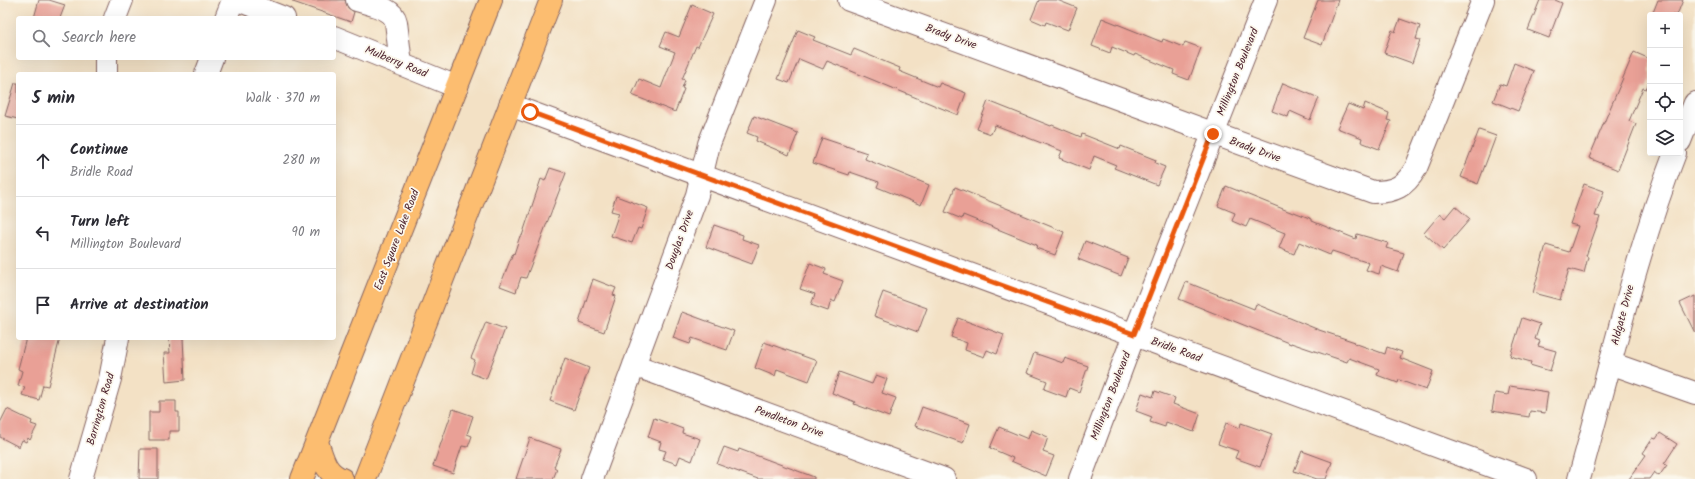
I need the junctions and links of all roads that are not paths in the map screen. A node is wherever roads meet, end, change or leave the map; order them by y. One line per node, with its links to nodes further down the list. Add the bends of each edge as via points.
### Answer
1 (122, 0): 11 (street)
2 (233, 0): 12 (street)
3 (238, 0): 13 (street)
4 (357, 0): 17 (street, via 388,10 394,15)
5 (491, 0): 20 (highway, East Square Lake Road)
6 (551, 0): 22 (highway)
7 (766, 0): 26 (street, Douglas Drive, via 709,144)
8 (849, 0): 24 (street, Brady Drive)
9 (1266, 0): 24 (street, Millington Boulevard)
10 (1483, 0): 24 (street, Brady Drive, via 1416,168 1406,182 1396,189 1373,192 1358,188)
11 (116, 16)
12 (227, 16)
13 (279, 16)
14 (336, 38): 17 (street, Mulberry Road)
15 (106, 60): 18 (street)
16 (211, 60): 19 (street)
17 (401, 64): 20 (street, Mulberry Road)
18 (106, 72)
19 (207, 72)
20 (457, 87): 32 (highway, East Square Lake Road)
21 (1695, 103): 23 (street)
22 (510, 105): 26 (street, Bridle Road); 33 (highway)
23 (1683, 133)
24 (1213, 134): 27 (street, Millington Boulevard)
25 (1674, 156): 29 (street, Aldgate Drive, via 1643,242)
26 (702, 176): 27 (street, Bridle Road); 30 (street, Douglas Drive)
27 (1134, 334): 39 (street, Millington Boulevard); 40 (street, Bridle Road)
28 (118, 340): 34 (street, Barrington Road, via 110,379)
29 (1610, 363): 31 (street); 41 (street, Aldgate Drive)
30 (634, 366): 37 (street, Douglas Drive); 38 (street, Pendleton Drive)
31 (1695, 393)
32 (317, 442): 35 (highway, East Square Lake Road); 36 (highway, via 330,472)
33 (364, 478)
34 (81, 479)
35 (302, 479)
36 (342, 479)
37 (592, 479)
38 (944, 479)
39 (1080, 479)
40 (1526, 479)
41 (1579, 479)

